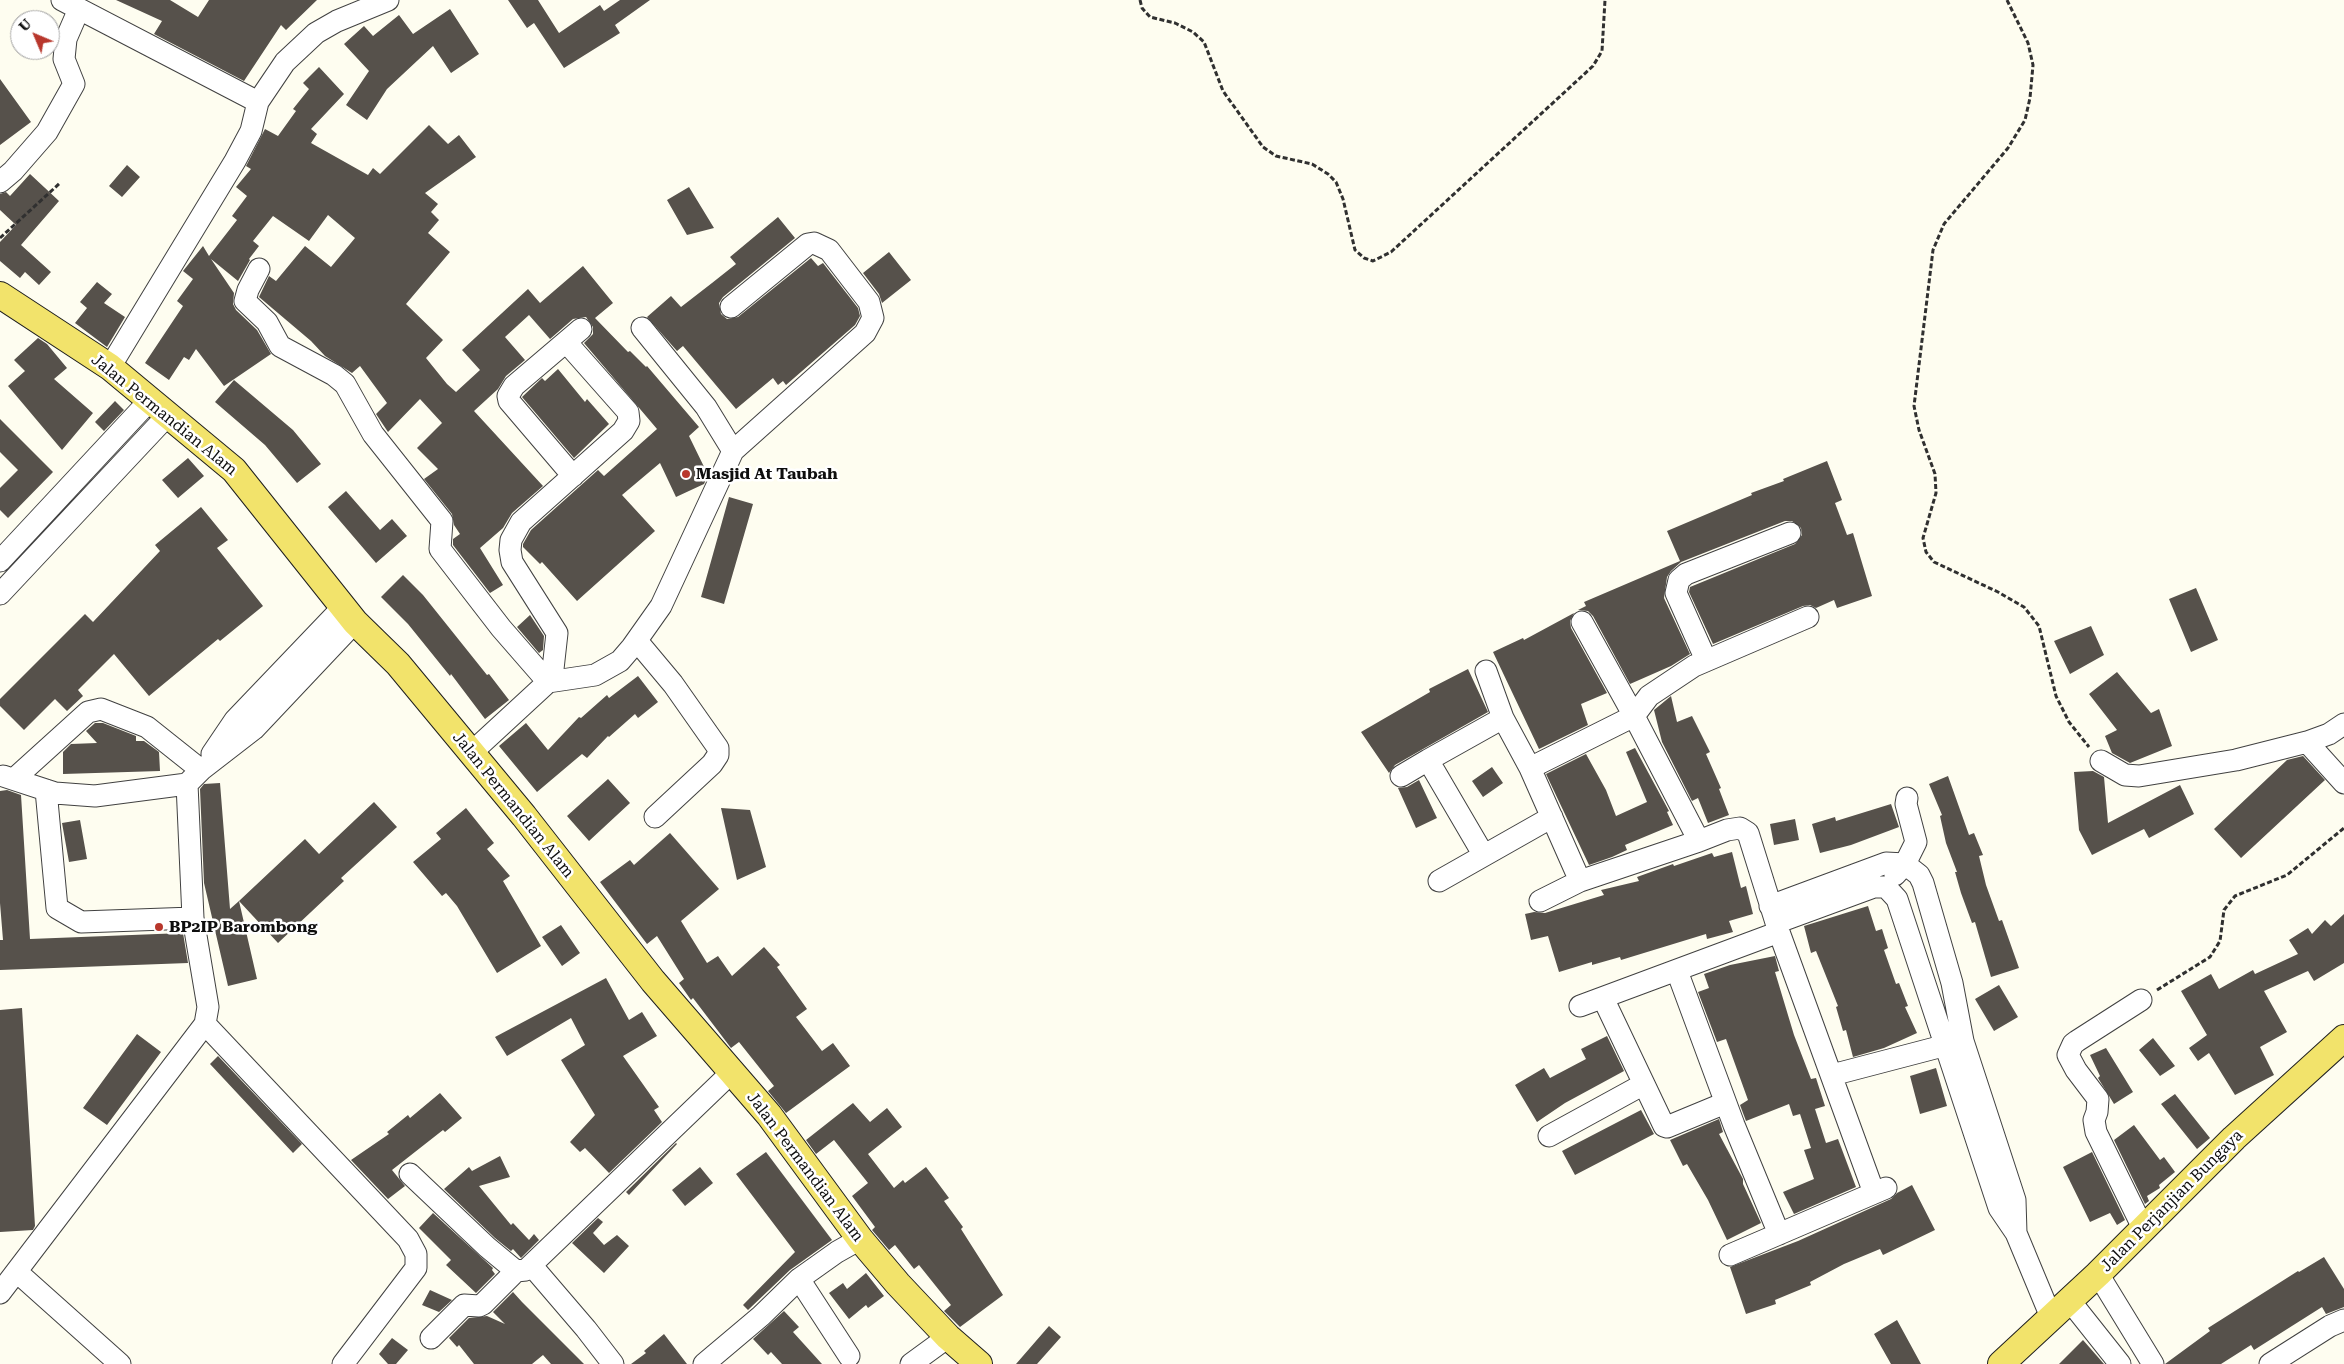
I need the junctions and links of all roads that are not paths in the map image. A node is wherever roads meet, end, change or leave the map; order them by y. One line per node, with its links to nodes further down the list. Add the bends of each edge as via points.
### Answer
1 (388, 0): 3 (street, via 316,33 285,62)
2 (71, 4): 3 (street); 4 (street, via 64,59 74,84 47,132)
3 (258, 102): 9 (street, via 251,131 235,161)
4 (0, 182)
5 (258, 270): 22 (street, via 245,301 267,322 280,346 345,384 373,434 442,521 440,550)
6 (0, 295): 9 (main road, Jalan Permandian Alam)
7 (731, 307): 11 (street, via 814,242 829,250 869,302 873,318 865,333)
8 (642, 328): 11 (street, via 706,407)
9 (110, 368): 10 (main road, Jalan Permandian Alam)
10 (158, 408): 14 (street); 15 (street); 16 (main road, Jalan Permandian Alam, via 234,470)
11 (733, 451): 19 (street, via 661,606)
12 (573, 476): 12 (street, via 623,431 629,421 628,412 574,336 514,386 508,396); 22 (street, via 521,522 511,540 512,562 557,634)
13 (1790, 533): 20 (street, via 1686,574 1679,580 1676,593)
14 (0, 561)
15 (0, 594)
16 (349, 615): 27 (main road, Jalan Permandian Alam, via 398,664); 33 (street, via 254,729)
17 (1808, 617): 20 (street)
18 (1582, 622): 23 (street)
19 (637, 640): 22 (street, via 620,661 608,669 595,675); 37 (street, via 718,748 712,764)
20 (1706, 660): 23 (street, via 1649,696)
21 (1486, 671): 24 (street)
22 (548, 682): 27 (street)
23 (1634, 716): 30 (street); 39 (street)
24 (1503, 718): 28 (street); 30 (street)
25 (2344, 724): 26 (street)
26 (2307, 742): 29 (street, via 2236,760 2139,776 2125,775); 34 (street)
27 (472, 753): 55 (main road, Jalan Permandian Alam, via 653,981)
28 (1428, 760): 31 (street); 40 (street)
29 (2101, 761)
30 (1530, 768): 38 (street)
31 (1401, 776)
32 (7, 777): 33 (street, via 88,712 101,709 147,727); 35 (street)
33 (194, 777): 35 (street, via 96,796); 46 (street)
34 (2344, 783)
35 (46, 790): 46 (street, via 56,908 81,922)
36 (1907, 798): 41 (street, via 1916,838)
37 (655, 817)
38 (1552, 817): 40 (street); 43 (street)
39 (1698, 841): 43 (street); 47 (street, via 1727,830 1740,828 1748,833)
40 (1483, 854): 42 (street)
41 (1905, 864): 44 (street); 47 (street, via 1886,863); 54 (street, via 1923,883 1956,998)
42 (1439, 881)
43 (1580, 881): 45 (street)
44 (1886, 887): 47 (street, via 1874,887); 54 (street, via 1897,898)
45 (1540, 901)
46 (193, 918): 52 (street, via 208,1007)
47 (1775, 920): 48 (street); 56 (street)
48 (1677, 971): 49 (street); 58 (street)
49 (1603, 998): 51 (street); 57 (street)
50 (2141, 1000): 61 (street, via 2073,1044 2068,1055 2098,1099 2094,1120 2096,1132)
51 (1580, 1006)
52 (205, 1024): 66 (street); 76 (street, via 408,1239 416,1254 416,1268)
53 (2344, 1038): 61 (main road, Jalan Perjanjian Bungaya, via 2234,1138)
54 (1954, 1043): 56 (street); 70 (street, via 1999,1208)
55 (731, 1073): 63 (main road, Jalan Permandian Alam, via 769,1115); 65 (street)
56 (1832, 1075): 62 (street, via 1880,1190)
57 (1644, 1084): 58 (street, via 1662,1123 1667,1127); 59 (street)
58 (1725, 1102): 62 (street)
59 (1549, 1136)
60 (410, 1174): 65 (street, via 487,1248)
61 (2142, 1228): 67 (main road, Jalan Perjanjian Bungaya)
62 (1779, 1234): 64 (street)
63 (860, 1239): 68 (street); 72 (main road, Jalan Permandian Alam)
64 (1730, 1255)
65 (524, 1268): 73 (street, via 483,1304 464,1305); 77 (street, via 586,1329)
66 (17, 1272): 69 (street); 75 (street)
67 (2098, 1274): 70 (main road, Jalan Perjanjian Bungaya); 83 (street)
68 (799, 1279): 74 (street); 78 (street)
69 (0, 1293)
70 (2061, 1309): 81 (main road, Jalan Perjanjian Bungaya); 82 (street)
71 (2344, 1320): 84 (street)
72 (948, 1337): 79 (street); 80 (main road, Jalan Permandian Alam)
73 (431, 1338)
74 (849, 1356)
75 (120, 1364)
76 (342, 1364)
77 (613, 1364)
78 (704, 1364)
79 (911, 1364)
80 (979, 1364)
81 (2001, 1364)
82 (2120, 1364)
83 (2153, 1364)
84 (2270, 1364)

